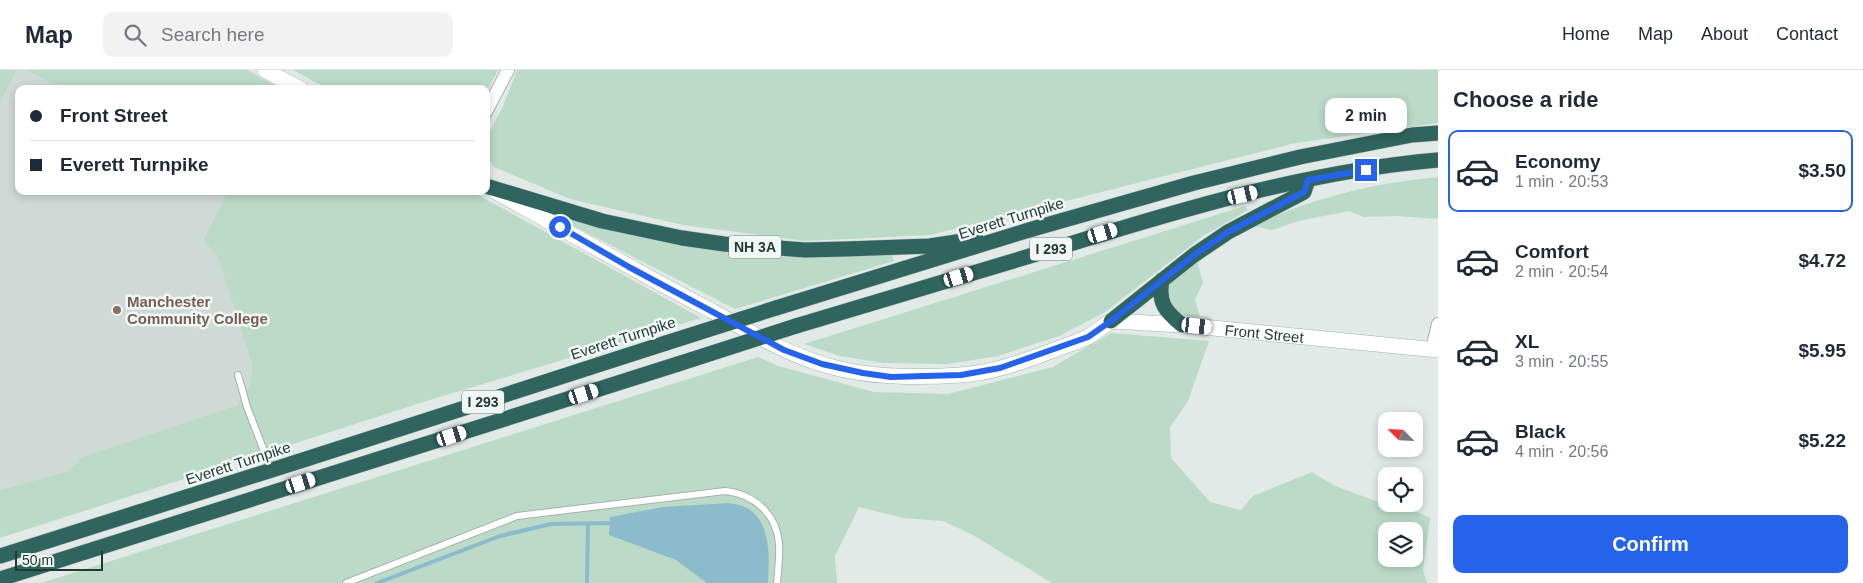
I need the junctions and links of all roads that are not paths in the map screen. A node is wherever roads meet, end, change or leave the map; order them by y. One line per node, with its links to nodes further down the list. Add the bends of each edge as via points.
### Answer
1 (265, 70): 3 (main road)
2 (508, 70): 4 (street)
3 (293, 85)
4 (490, 104)
5 (1438, 133): 10 (highway, Everett Turnpike / I 293, via 1412,135 1247,169)
6 (1438, 160): 7 (highway, I 293)
7 (1308, 180): 11 (highway, NH 3A, via 1304,192 1228,232); 19 (highway, I 293, bridge, via 1175,211 796,326)
8 (490, 187): 10 (highway, NH 3A, via 602,221 682,238 764,247 805,250 930,246)
9 (490, 188): 12 (main road, NH 3A, via 784,350 835,368 891,377 983,372 1076,342)
10 (1029, 230): 17 (highway, Everett Turnpike / I 293, bridge)
11 (1162, 280): 12 (highway, NH 3A); 14 (highway, via 1160,295 1168,313)
12 (1111, 321): 14 (main road, Front Street)
13 (1438, 324): 15 (street)
14 (1182, 325): 15 (main road, Front Street)
15 (1435, 349)
16 (238, 375): 17 (lane)
17 (271, 471): 18 (highway, Everett Turnpike / I 293)
18 (0, 556)
19 (0, 579)
20 (346, 583): 21 (lane, via 517,516 725,491 750,498 771,518 780,546)
21 (778, 583)

